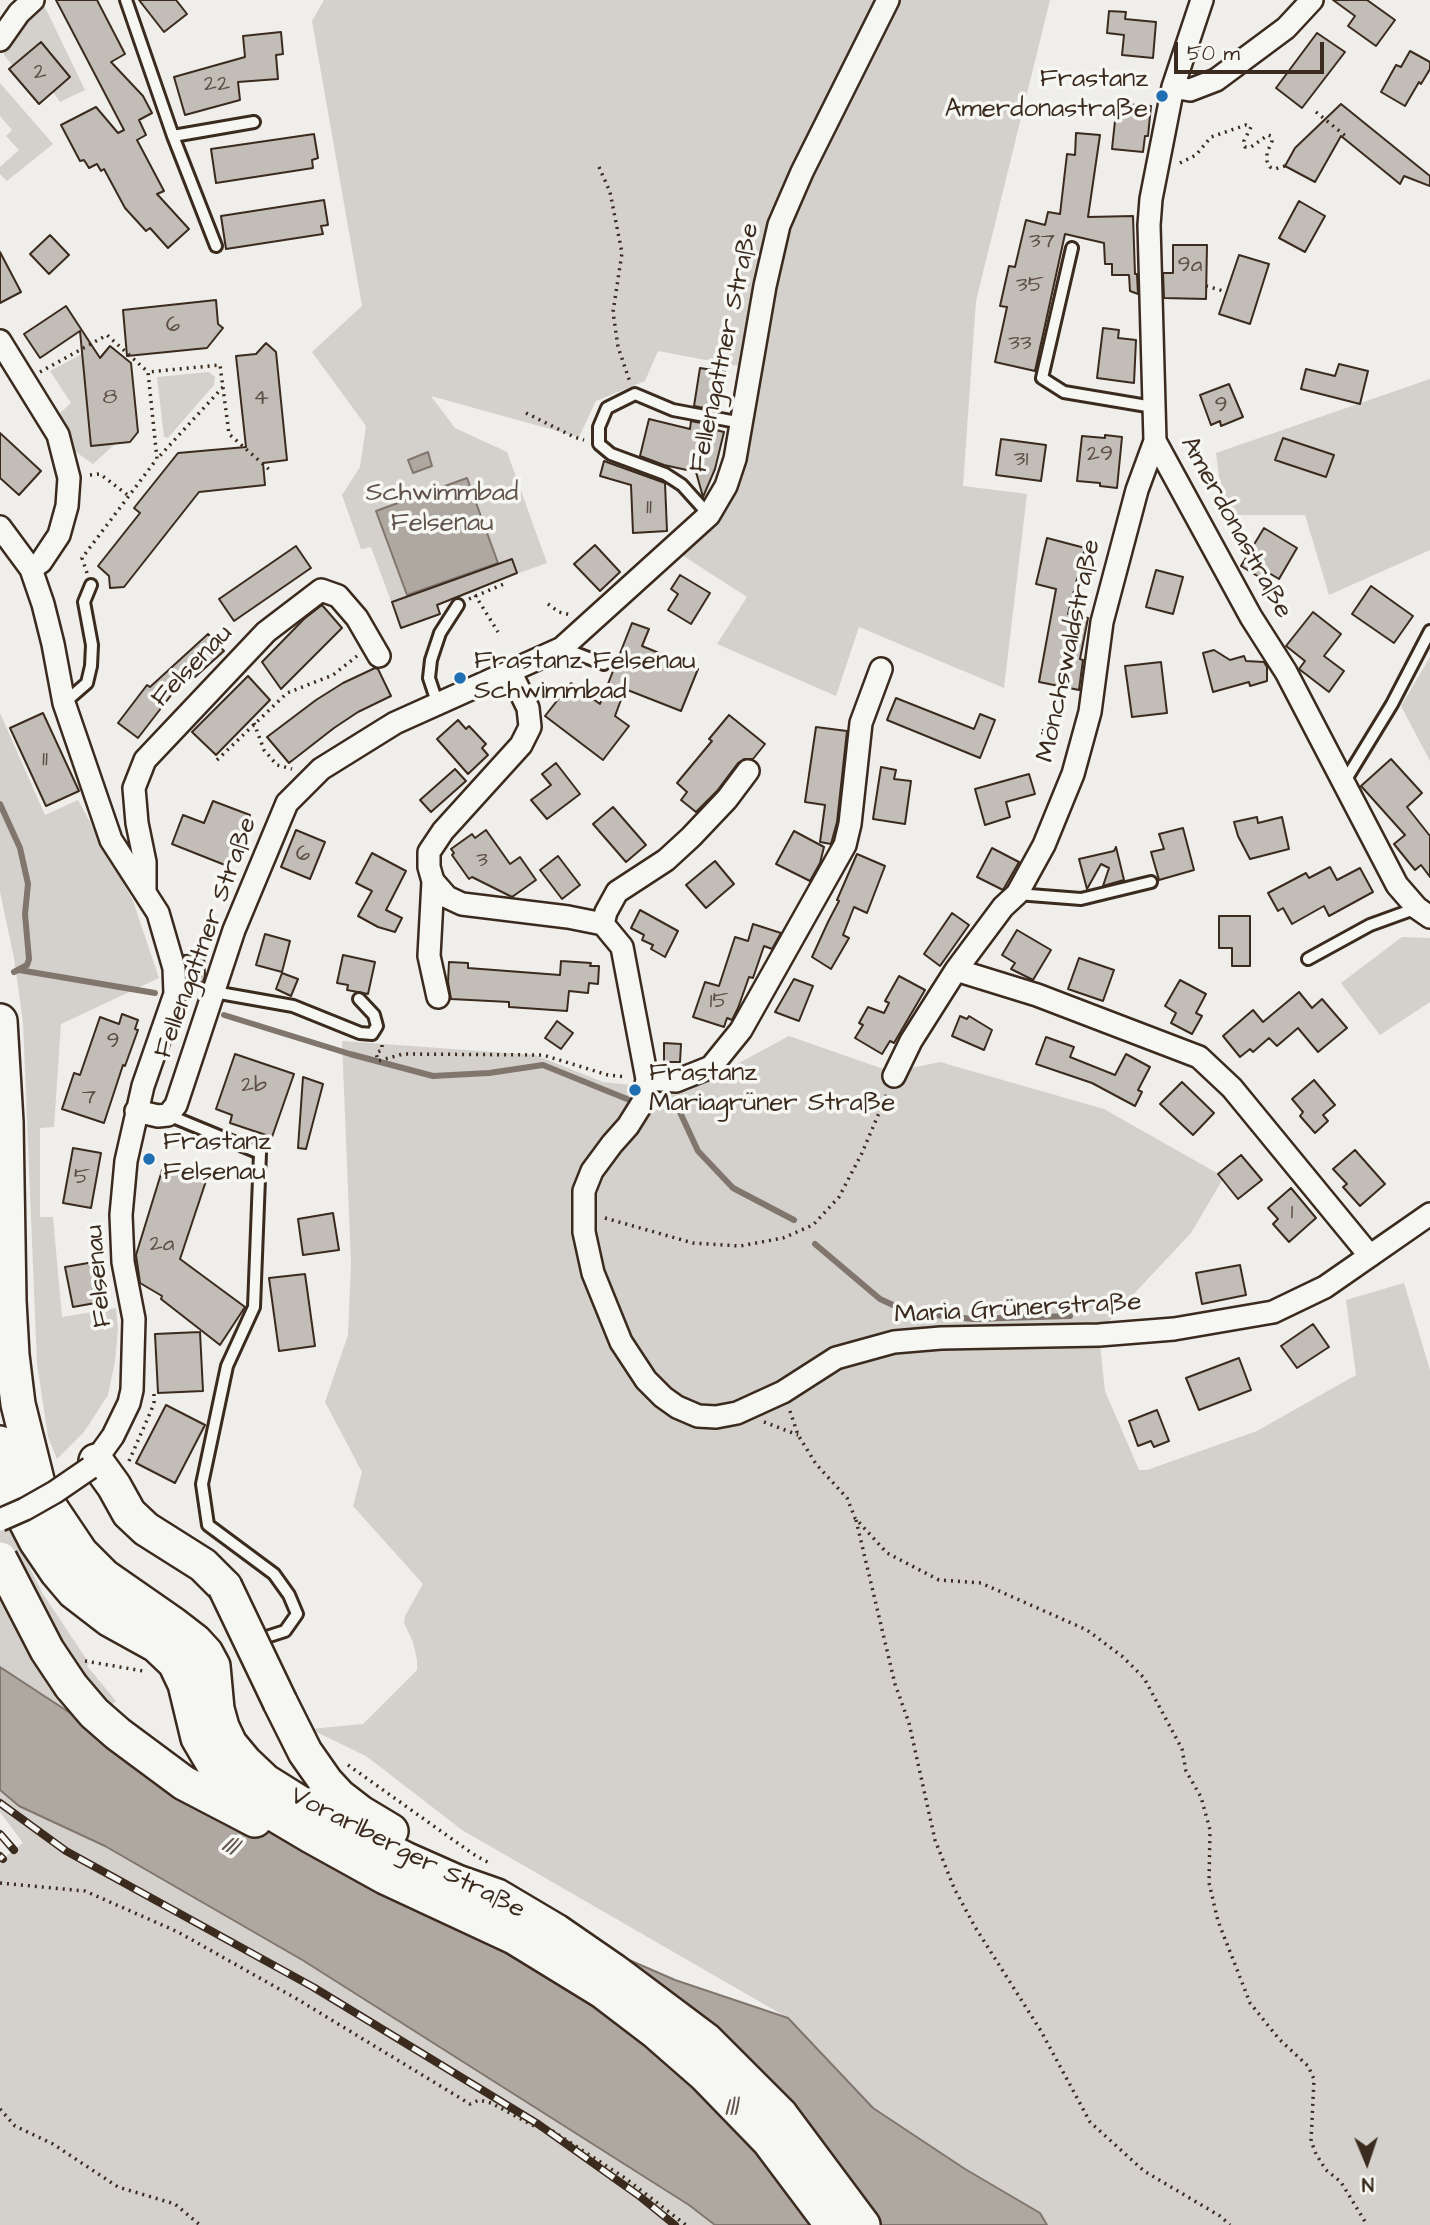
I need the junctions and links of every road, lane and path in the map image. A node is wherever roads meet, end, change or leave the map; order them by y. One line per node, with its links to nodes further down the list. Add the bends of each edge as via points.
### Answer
1 (33, 0): 6 (street)
2 (126, 0): 10 (lane)
3 (888, 0): 26 (street, Fellengattner Straße, via 779,225)
4 (1202, 0): 7 (street, Amerdonastraße)
5 (1312, 0): 7 (street, via 1286,28 1216,80 1190,90)
6 (0, 40)
7 (1173, 87): 24 (street, Amerdonastraße, via 1150,212)
8 (1316, 111): 11 (path)
9 (254, 122): 10 (lane)
10 (173, 136): 15 (lane)
11 (1348, 138)
12 (1174, 166): 13 (path, via 1196,155 1210,137 1246,125 1251,127 1245,147 1271,135 1267,161 1275,170)
13 (1285, 166)
14 (599, 167): 23 (path, via 618,226 622,253 613,312 618,347)
15 (216, 246)
16 (1072, 247): 24 (lane, via 1042,378 1064,392)
17 (1206, 286): 18 (path)
18 (1227, 292)
19 (0, 341): 21 (street)
20 (148, 372): 21 (path, via 107,335); 22 (path, via 220,365); 29 (path)
21 (25, 379): 31 (street, via 58,436)
22 (223, 387): 29 (path); 30 (path, via 229,434)
23 (635, 394): 26 (lane, via 673,410); 28 (lane, via 607,408 599,427)
24 (1153, 407): 27 (street, Amerdonastraße)
25 (526, 414): 28 (path, via 573,437)
26 (742, 423): 33 (street, Fellengattner Straße, via 726,486)
27 (1155, 441): 52 (street, Amerdonastraße); 57 (street, Mönchswaldstraße, via 1137,490 1102,622 1090,712 1073,774 1044,845)
28 (600, 444): 33 (lane, via 611,454 682,485)
29 (157, 459): 32 (path)
30 (272, 472)
31 (69, 478): 32 (path, via 100,474); 35 (street, via 59,535)
32 (129, 496): 37 (path, via 82,558)
33 (709, 516): 42 (street, Fellengattner Straße)
34 (0, 527): 35 (street, Felsenau)
35 (31, 569): 47 (street, Felsenau)
36 (506, 583): 38 (path)
37 (91, 585): 47 (lane, via 84,602 91,666 87,683)
38 (475, 595): 39 (path); 41 (path)
39 (458, 605): 48 (lane, via 440,633 431,660 429,678)
40 (1430, 631): 52 (lane)
41 (499, 632)
42 (562, 648): 44 (lane); 46 (street, Fellengattner Straße)
43 (375, 649): 49 (path, via 333,675 287,692); 56 (street, Felsenau, via 338,596 321,590 266,632 145,760 134,788)
44 (604, 664)
45 (881, 669): 68 (street, via 861,723 845,845 741,1030 711,1067 676,1081)
46 (511, 673): 48 (street, Fellengattner Straße); 54 (street, via 528,708 530,727 521,745 429,852)
47 (64, 703): 56 (street, Felsenau, via 111,840)
48 (438, 705): 53 (street, Fellengattner Straße, via 396,723)
49 (254, 723): 50 (path); 53 (path, via 264,750 276,765 295,770)
50 (217, 760)
51 (748, 771): 59 (street, via 691,837 666,860 617,892)
52 (1345, 781): 58 (street, Amerdonastraße, via 1397,885)
53 (306, 783): 62 (street, Fellengattner Straße, via 286,803)
54 (433, 881): 59 (street, via 447,897 462,904); 63 (street, via 429,956)
55 (1151, 881): 57 (lane, via 1081,899)
56 (145, 892): 69 (street, Felsenau, via 158,913 174,968 175,994)
57 (1017, 894): 61 (street, Mönchswaldstraße)
58 (1423, 913): 60 (lane, via 1370,925)
59 (603, 924): 68 (street, Maria Grünerstraße, via 622,947)
60 (1308, 959)
61 (956, 970): 67 (street, Mönchswaldstraße); 73 (street, via 1037,995 1199,1057 1232,1088)
62 (214, 992): 64 (lane, via 293,1006 372,1034 377,1026 374,1015); 70 (street, Fellengattner Straße, via 176,1105)
63 (438, 998)
64 (359, 999)
65 (0, 1021): 82 (main road, via 12,1355 18,1404 40,1492 81,1553 104,1576)
66 (382, 1050): 68 (path, via 376,1054 378,1061 403,1054 543,1055 608,1075)
67 (894, 1076): 71 (path, via 839,1197 813,1225 783,1238 740,1246 693,1243)
68 (646, 1079): 71 (street, Maria Grünerstraße, via 643,1102 592,1171 584,1191)
69 (136, 1111): 70 (street); 77 (street, Felsenau, via 121,1215 123,1262 134,1319 132,1390 113,1436)
70 (168, 1115): 83 (lane, via 260,1153 254,1307 227,1366 202,1485 208,1525 274,1574 297,1614 285,1631)
71 (583, 1212): 74 (street, Maria Grünerstraße, via 593,1273 621,1342 663,1397 698,1416 716,1417 737,1413)
72 (1430, 1214): 73 (street, Maria Grünerstraße)
73 (1370, 1256): 74 (street, Maria Grünerstraße, via 1325,1287 1273,1312 1174,1329 1099,1335 894,1342 836,1358)
74 (783, 1392): 79 (path, via 798,1435 816,1464 847,1498)
75 (151, 1411): 78 (path, via 128,1460)
76 (0, 1443): 84 (main road, Vorarlberger Straße, via 15,1500 57,1572 109,1619)
77 (93, 1465): 80 (street, Felsenau, bridge, via 45,1498); 88 (main road, bridge, via 146,1529 203,1565 226,1587 305,1752 339,1796)
78 (129, 1469)
79 (855, 1518): 96 (path, via 935,1840 954,1888 1090,2122 1144,2171); 97 (path, via 887,1553 939,1580 981,1583 1087,1630 1144,1678 1182,1749 1186,1771 1201,1797 1210,1830 1209,1883 1218,1921 1250,2003 1308,2066 1314,2079 1311,2141 1326,2170 1341,2182)
80 (0, 1520)
81 (0, 1559): 87 (main road, bridge, via 47,1650 94,1713 184,1783 279,1832)
82 (195, 1641): 83 (main road); 84 (main road); 85 (main road)
83 (252, 1642): 85 (main road, via 223,1674)
84 (156, 1645): 85 (main road, Vorarlberger Straße)
85 (200, 1689): 87 (main road, Vorarlberger Straße, via 198,1738 215,1767 252,1801); 88 (main road, Vorarlberger Straße, via 230,1745 265,1781 321,1816)
86 (345, 1762): 89 (path)
87 (311, 1836): 94 (main road, Vorarlberger Straße, via 385,1877 514,1937 602,1991 705,2075 769,2141)
88 (412, 1852): 95 (main road, Vorarlberger Straße, via 469,1874 605,1964 706,2040 781,2115)
89 (473, 1854)
90 (0, 1883): 93 (path, via 85,1891 178,1932 470,2104 479,2100 491,2103 551,2130)
91 (0, 2109): 92 (path, via 15,2126 53,2144 118,2187 176,2204)
92 (200, 2225)
93 (686, 2225)
94 (832, 2225)
95 (863, 2225)
96 (1230, 2225)
97 (1367, 2225)

